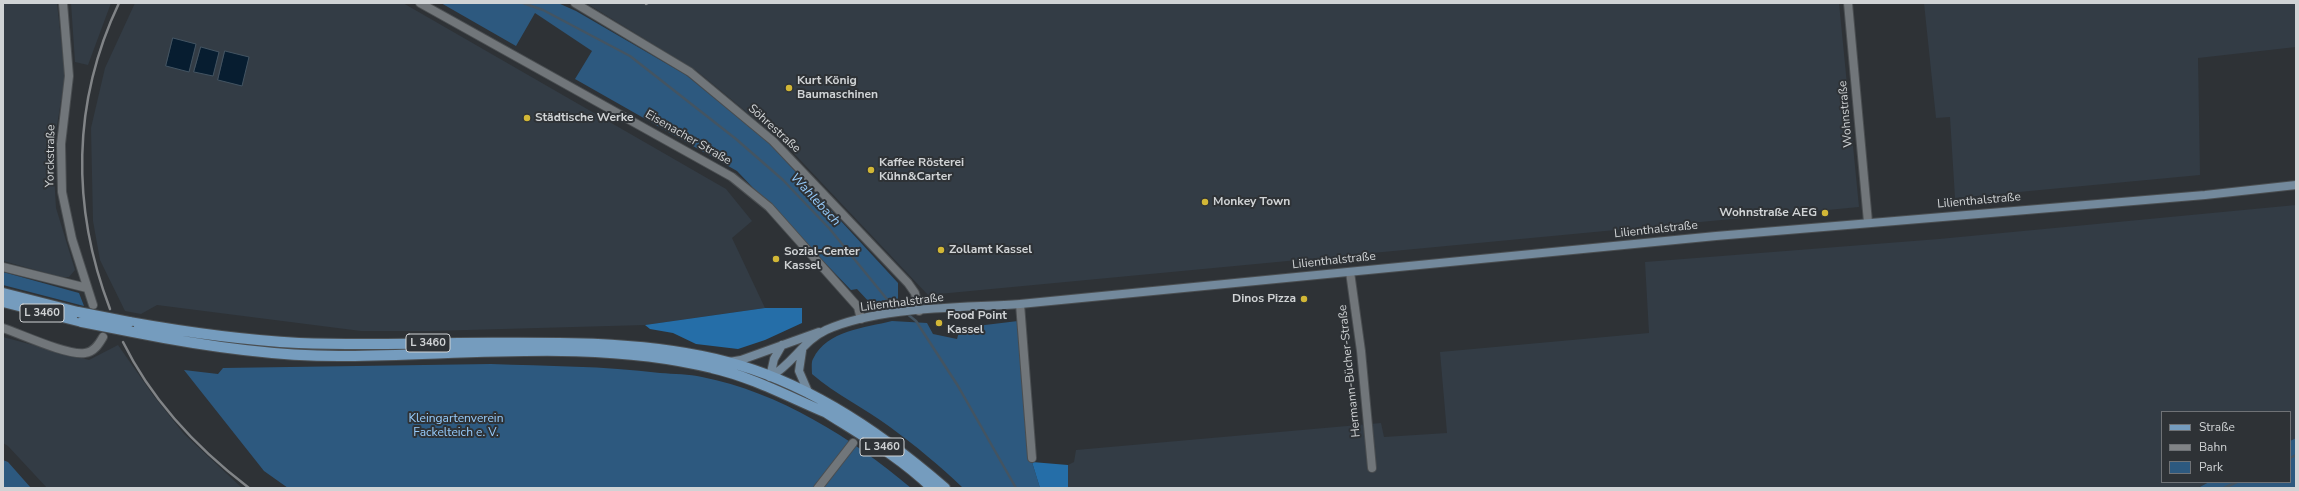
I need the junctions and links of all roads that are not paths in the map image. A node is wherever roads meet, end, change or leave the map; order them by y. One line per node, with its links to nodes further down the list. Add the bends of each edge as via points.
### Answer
1 (63, 3): 9 (street, Yorckstraße, via 69,76 61,144 62,192 72,239)
2 (420, 3): 15 (street, Eisenacher Straße, via 732,178 769,207 858,307)
3 (576, 3): 14 (street, Söhrestraße, via 690,72 773,141 908,283 915,292)
4 (1848, 3): 6 (street, Wohnstraße)
5 (2296, 185): 6 (main road, Lilienthalstraße, via 2205,195)
6 (1868, 222): 8 (main road, Lilienthalstraße)
7 (3, 267): 9 (street)
8 (1350, 272): 12 (main road, Lilienthalstraße); 29 (street, Hermann-Bücher-Straße, via 1361,351)
9 (88, 288): 13 (street, Yorckstraße)
10 (3, 293): 16 (main road, L 3460, bridge)
11 (3, 302): 16 (main road, L 3460, bridge, via 82,322)
12 (1020, 304): 14 (main road, Lilienthalstraße); 28 (street)
13 (93, 306)
14 (916, 311): 15 (main road, Lilienthalstraße)
15 (861, 319): 18 (main road, Lilienthalstraße)
16 (131, 327): 22 (main road, L 3460, via 300,343 545,342 616,345); 24 (main road, L 3460, via 172,340 282,353 347,356 545,352 622,354 689,363)
17 (3, 328): 19 (street, via 79,353 92,351)
18 (825, 330): 20 (main road); 21 (main road, Lilienthalstraße)
19 (103, 337)
20 (783, 344): 22 (main road, via 740,360); 23 (main road, via 774,359)
21 (802, 350): 23 (main road, Lilienthalstraße, via 786,367); 25 (main road, via 799,371)
22 (727, 362): 23 (main road, L 3460)
23 (770, 377): 24 (main road); 25 (main road, L 3460); 26 (main road)
24 (755, 381): 26 (main road, L 3460)
25 (810, 395): 32 (main road, L 3460, via 890,443)
26 (827, 413): 31 (main road, L 3460, via 899,459)
27 (853, 443): 30 (street)
28 (1032, 458)
29 (1372, 468)
30 (818, 488)
31 (932, 488)
32 (945, 488)

